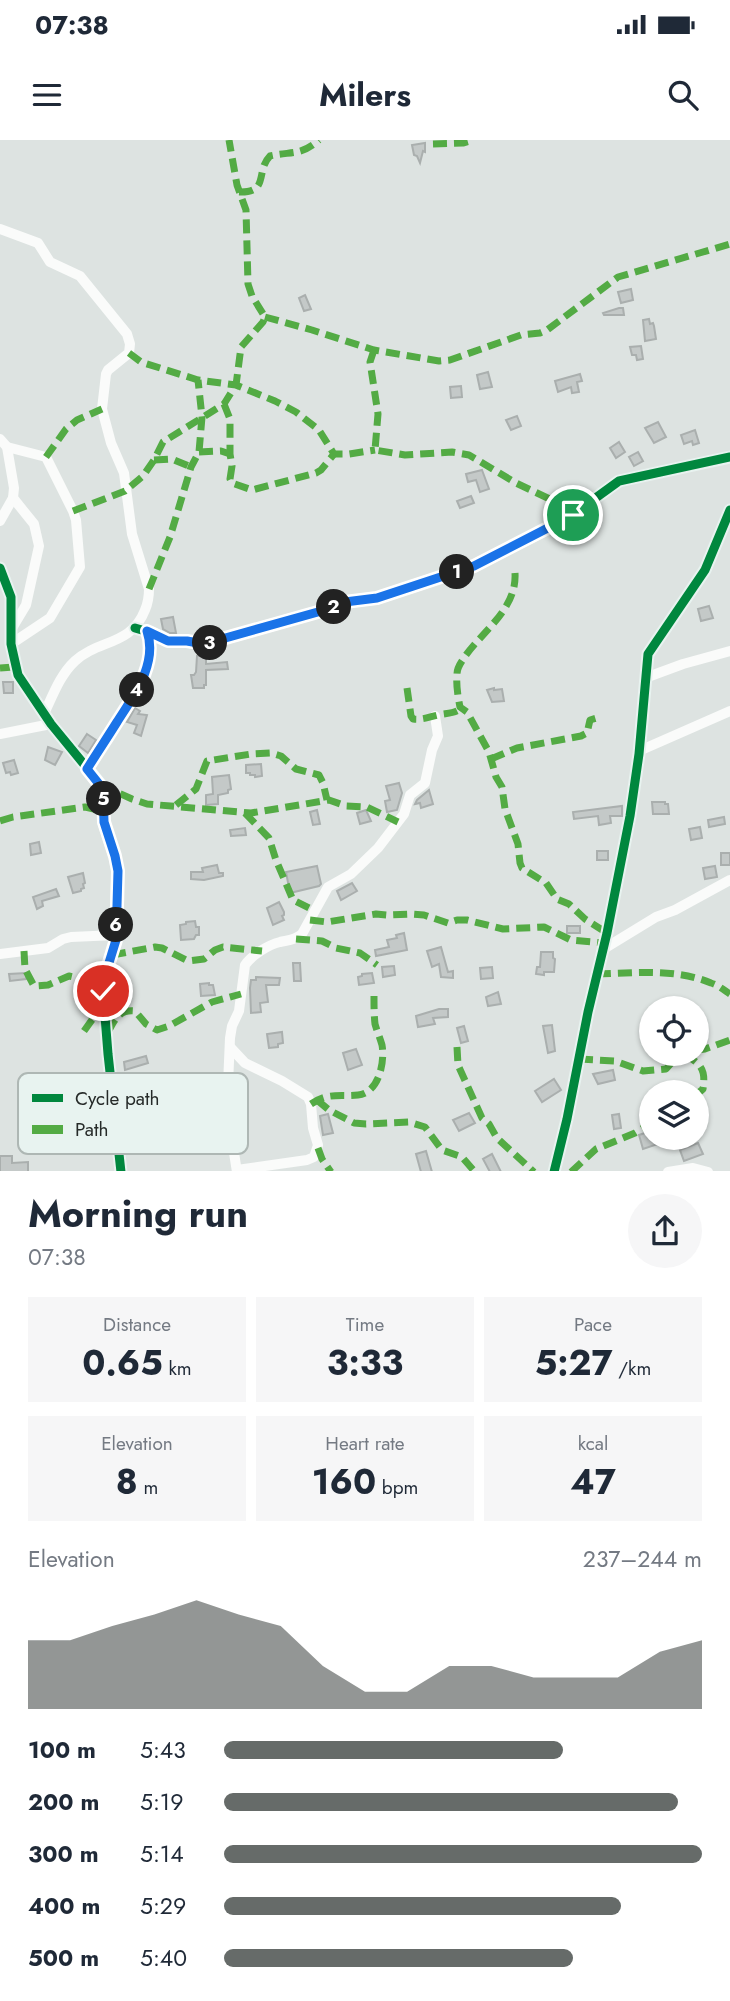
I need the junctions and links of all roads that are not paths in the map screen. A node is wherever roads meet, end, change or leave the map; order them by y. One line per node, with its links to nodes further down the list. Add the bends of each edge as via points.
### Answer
1 (0, 229): 8 (street, via 38,243 48,260 80,276 129,338 129,354 106,374 102,409 124,473 132,534 149,589)
2 (4, 443): 4 (street, via 14,481); 9 (street, via 46,457 76,520 80,560 80,571 50,618)
3 (730, 457): 8 (street, via 619,481 568,518 482,562 377,598 345,602 204,644 168,641)
4 (13, 498): 6 (street); 9 (street, via 34,524 39,545 26,605)
5 (730, 510): 11 (street, via 705,570 650,649)
6 (0, 521)
7 (0, 568): 9 (street, via 11,597)
8 (141, 626): 13 (street, via 73,662); 18 (street, via 150,651 141,685)
9 (10, 638): 13 (street, via 18,675)
10 (730, 651): 11 (street)
11 (645, 678): 17 (street)
12 (730, 711): 17 (street)
13 (44, 714): 15 (street)
14 (435, 716): 23 (street, via 438,736 426,781 410,795 404,814 351,874 328,887 299,937 270,946 247,962)
15 (51, 724): 16 (street); 18 (street)
16 (0, 734)
17 (639, 751): 21 (street)
18 (87, 769): 20 (street, via 103,789 104,822 117,863)
19 (730, 880): 21 (street)
20 (116, 936): 22 (street, via 71,937 48,948); 24 (street, via 103,991)
21 (602, 950): 27 (street)
22 (0, 954)
23 (230, 1046): 25 (street); 26 (street, via 249,1065 306,1095 318,1145 314,1157 307,1160)
24 (110, 1073)
25 (229, 1073)
26 (237, 1171)
27 (554, 1171)
28 (668, 1171): 29 (street)
29 (708, 1171)

